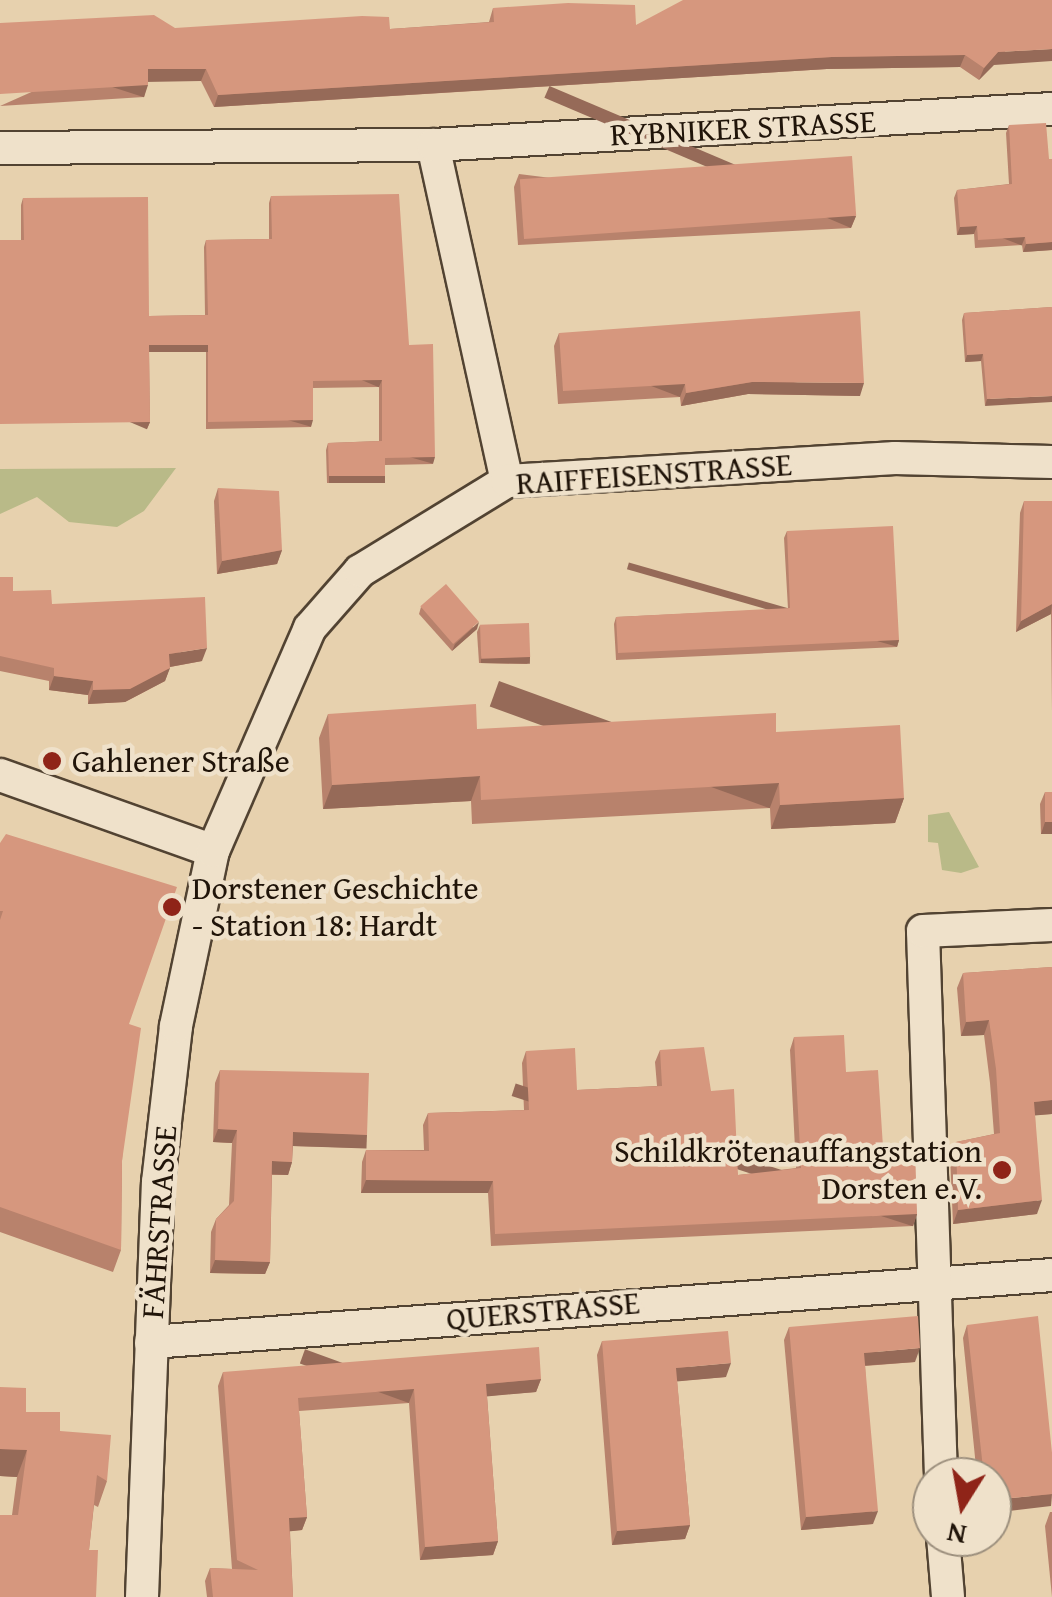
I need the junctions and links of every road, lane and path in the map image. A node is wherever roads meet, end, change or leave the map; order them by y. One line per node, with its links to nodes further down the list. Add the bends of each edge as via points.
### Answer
1 (1052, 109): 2 (street, RYBNIKER STRASSE)
2 (433, 144): 3 (street, RYBNIKER STRASSE); 5 (street)
3 (0, 148)
4 (1052, 462): 5 (street, RAIFFEISENSTRASSE, via 896,458)
5 (506, 480): 7 (street, RAIFFEISENSTRASSE, via 360,571 310,628)
6 (0, 776): 7 (street)
7 (212, 851): 11 (street, FÄHRSTRASSE, via 169,1082)
8 (1052, 925): 10 (street, via 924,931)
9 (1052, 1275): 10 (street, QUERSTRASSE)
10 (936, 1279): 11 (street, QUERSTRASSE); 12 (street)
11 (152, 1342): 14 (street, FÄHRSTRASSE)
12 (940, 1457)
13 (945, 1557): 15 (street)
14 (142, 1597)
15 (948, 1597)

